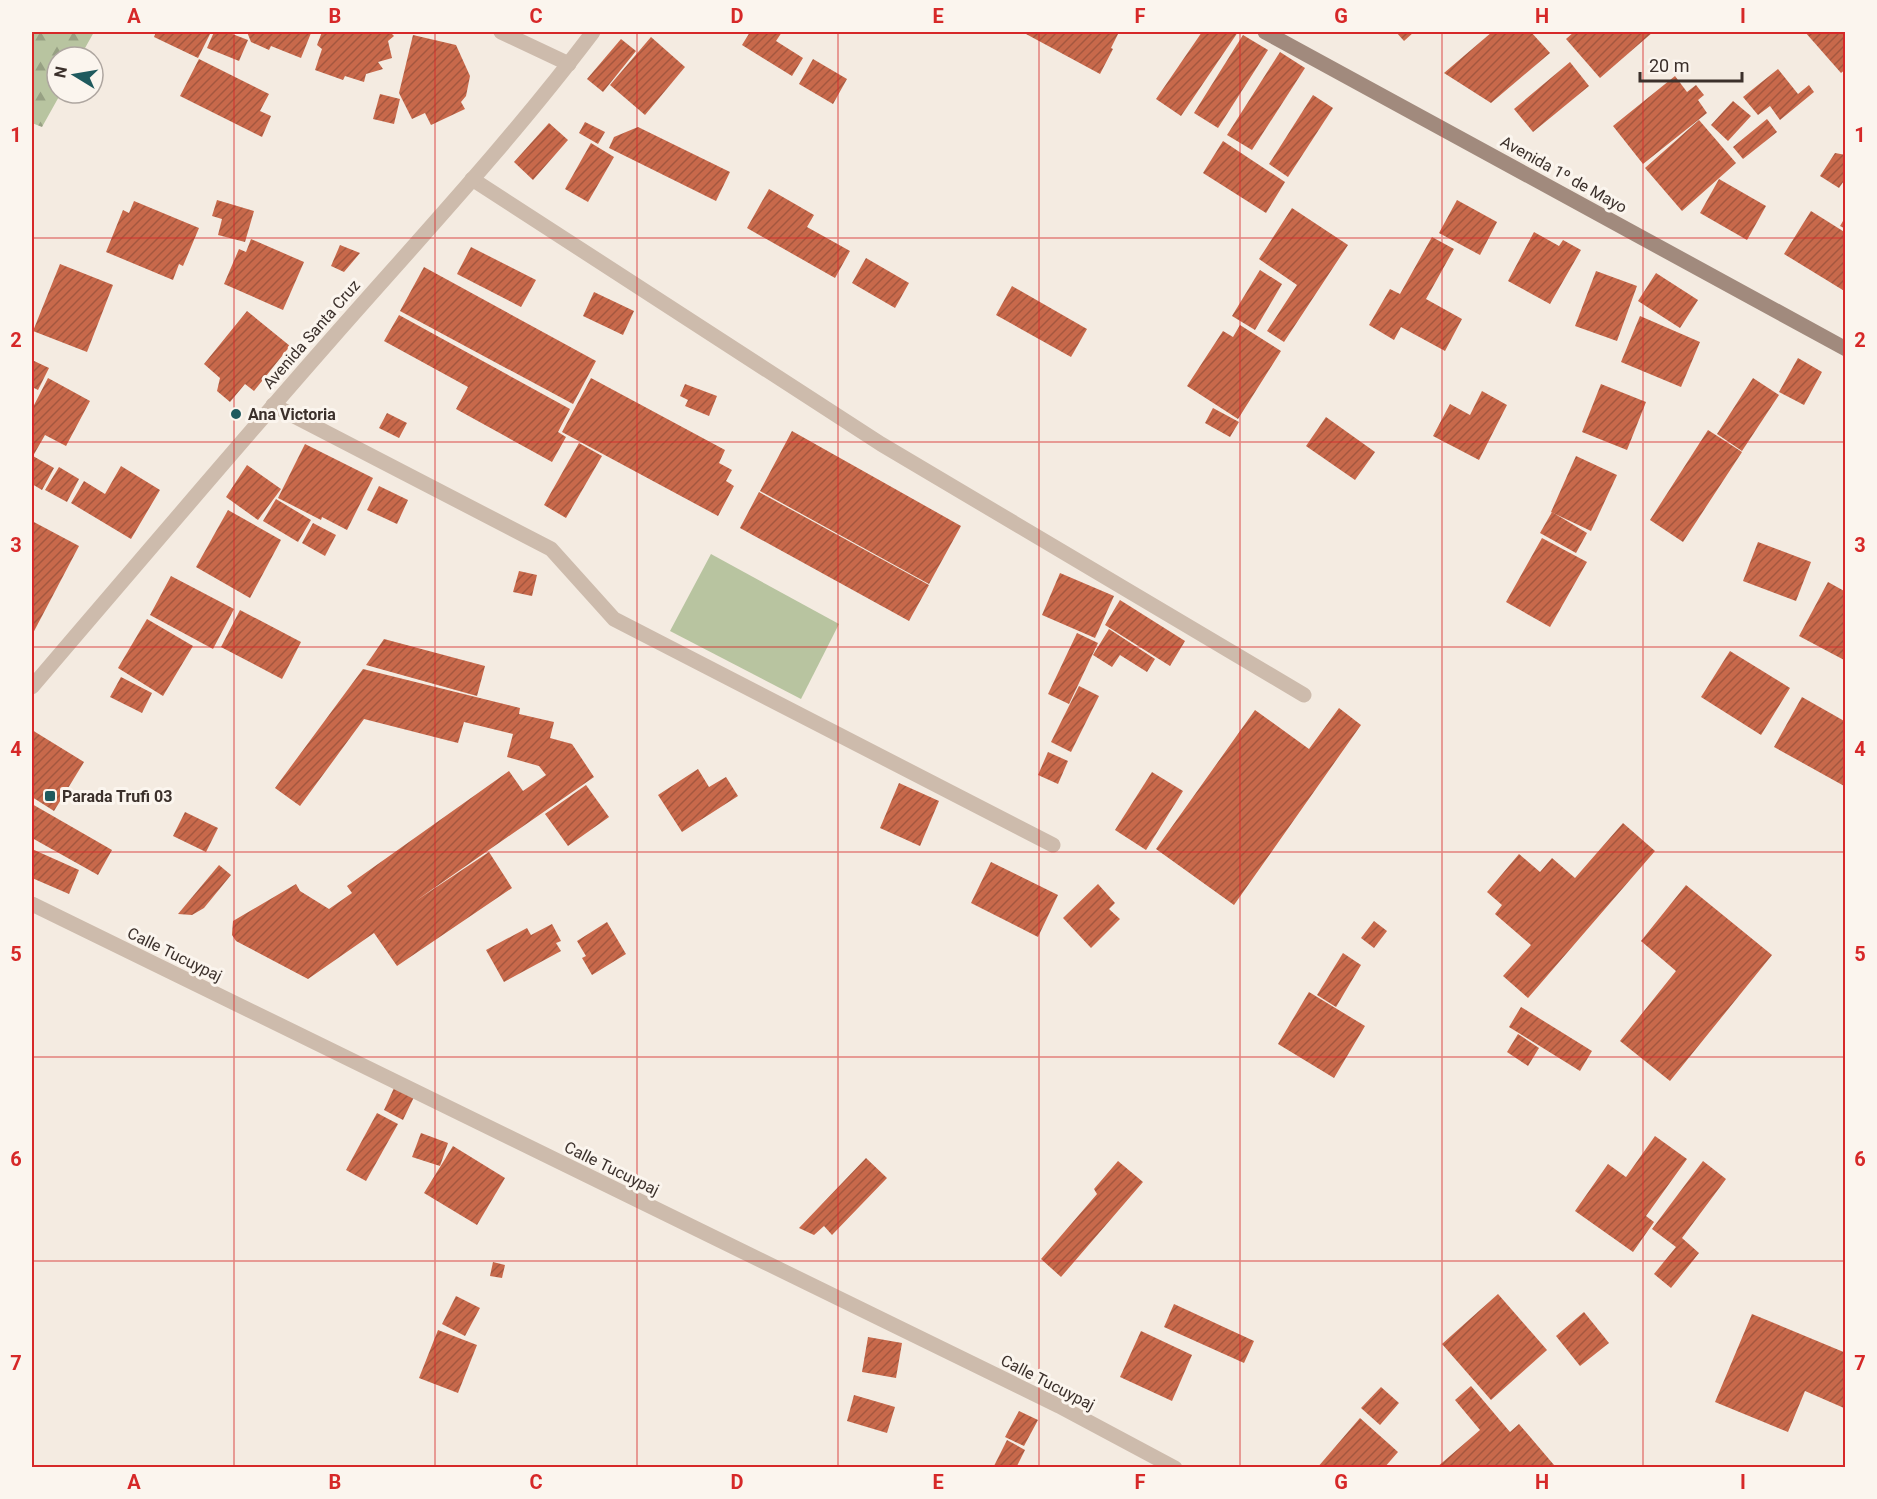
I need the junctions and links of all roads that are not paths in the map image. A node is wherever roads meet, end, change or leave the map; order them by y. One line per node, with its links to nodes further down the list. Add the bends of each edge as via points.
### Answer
1 (501, 32): 4 (street)
2 (593, 32): 4 (street, Avenida Santa Cruz)
3 (1265, 32): 6 (main road, Avenida 1º de Mayo)
4 (568, 64): 5 (street, Avenida Santa Cruz)
5 (472, 178): 7 (street, Avenida Santa Cruz); 9 (street, via 881,444)
6 (1845, 349)
7 (273, 405): 8 (street, Avenida Santa Cruz); 10 (street, via 551,549 614,619)
8 (32, 687)
9 (1304, 695)
10 (1053, 845)
11 (32, 904): 12 (street, Calle Tucuypaj, via 1059,1406)
12 (1175, 1467)

